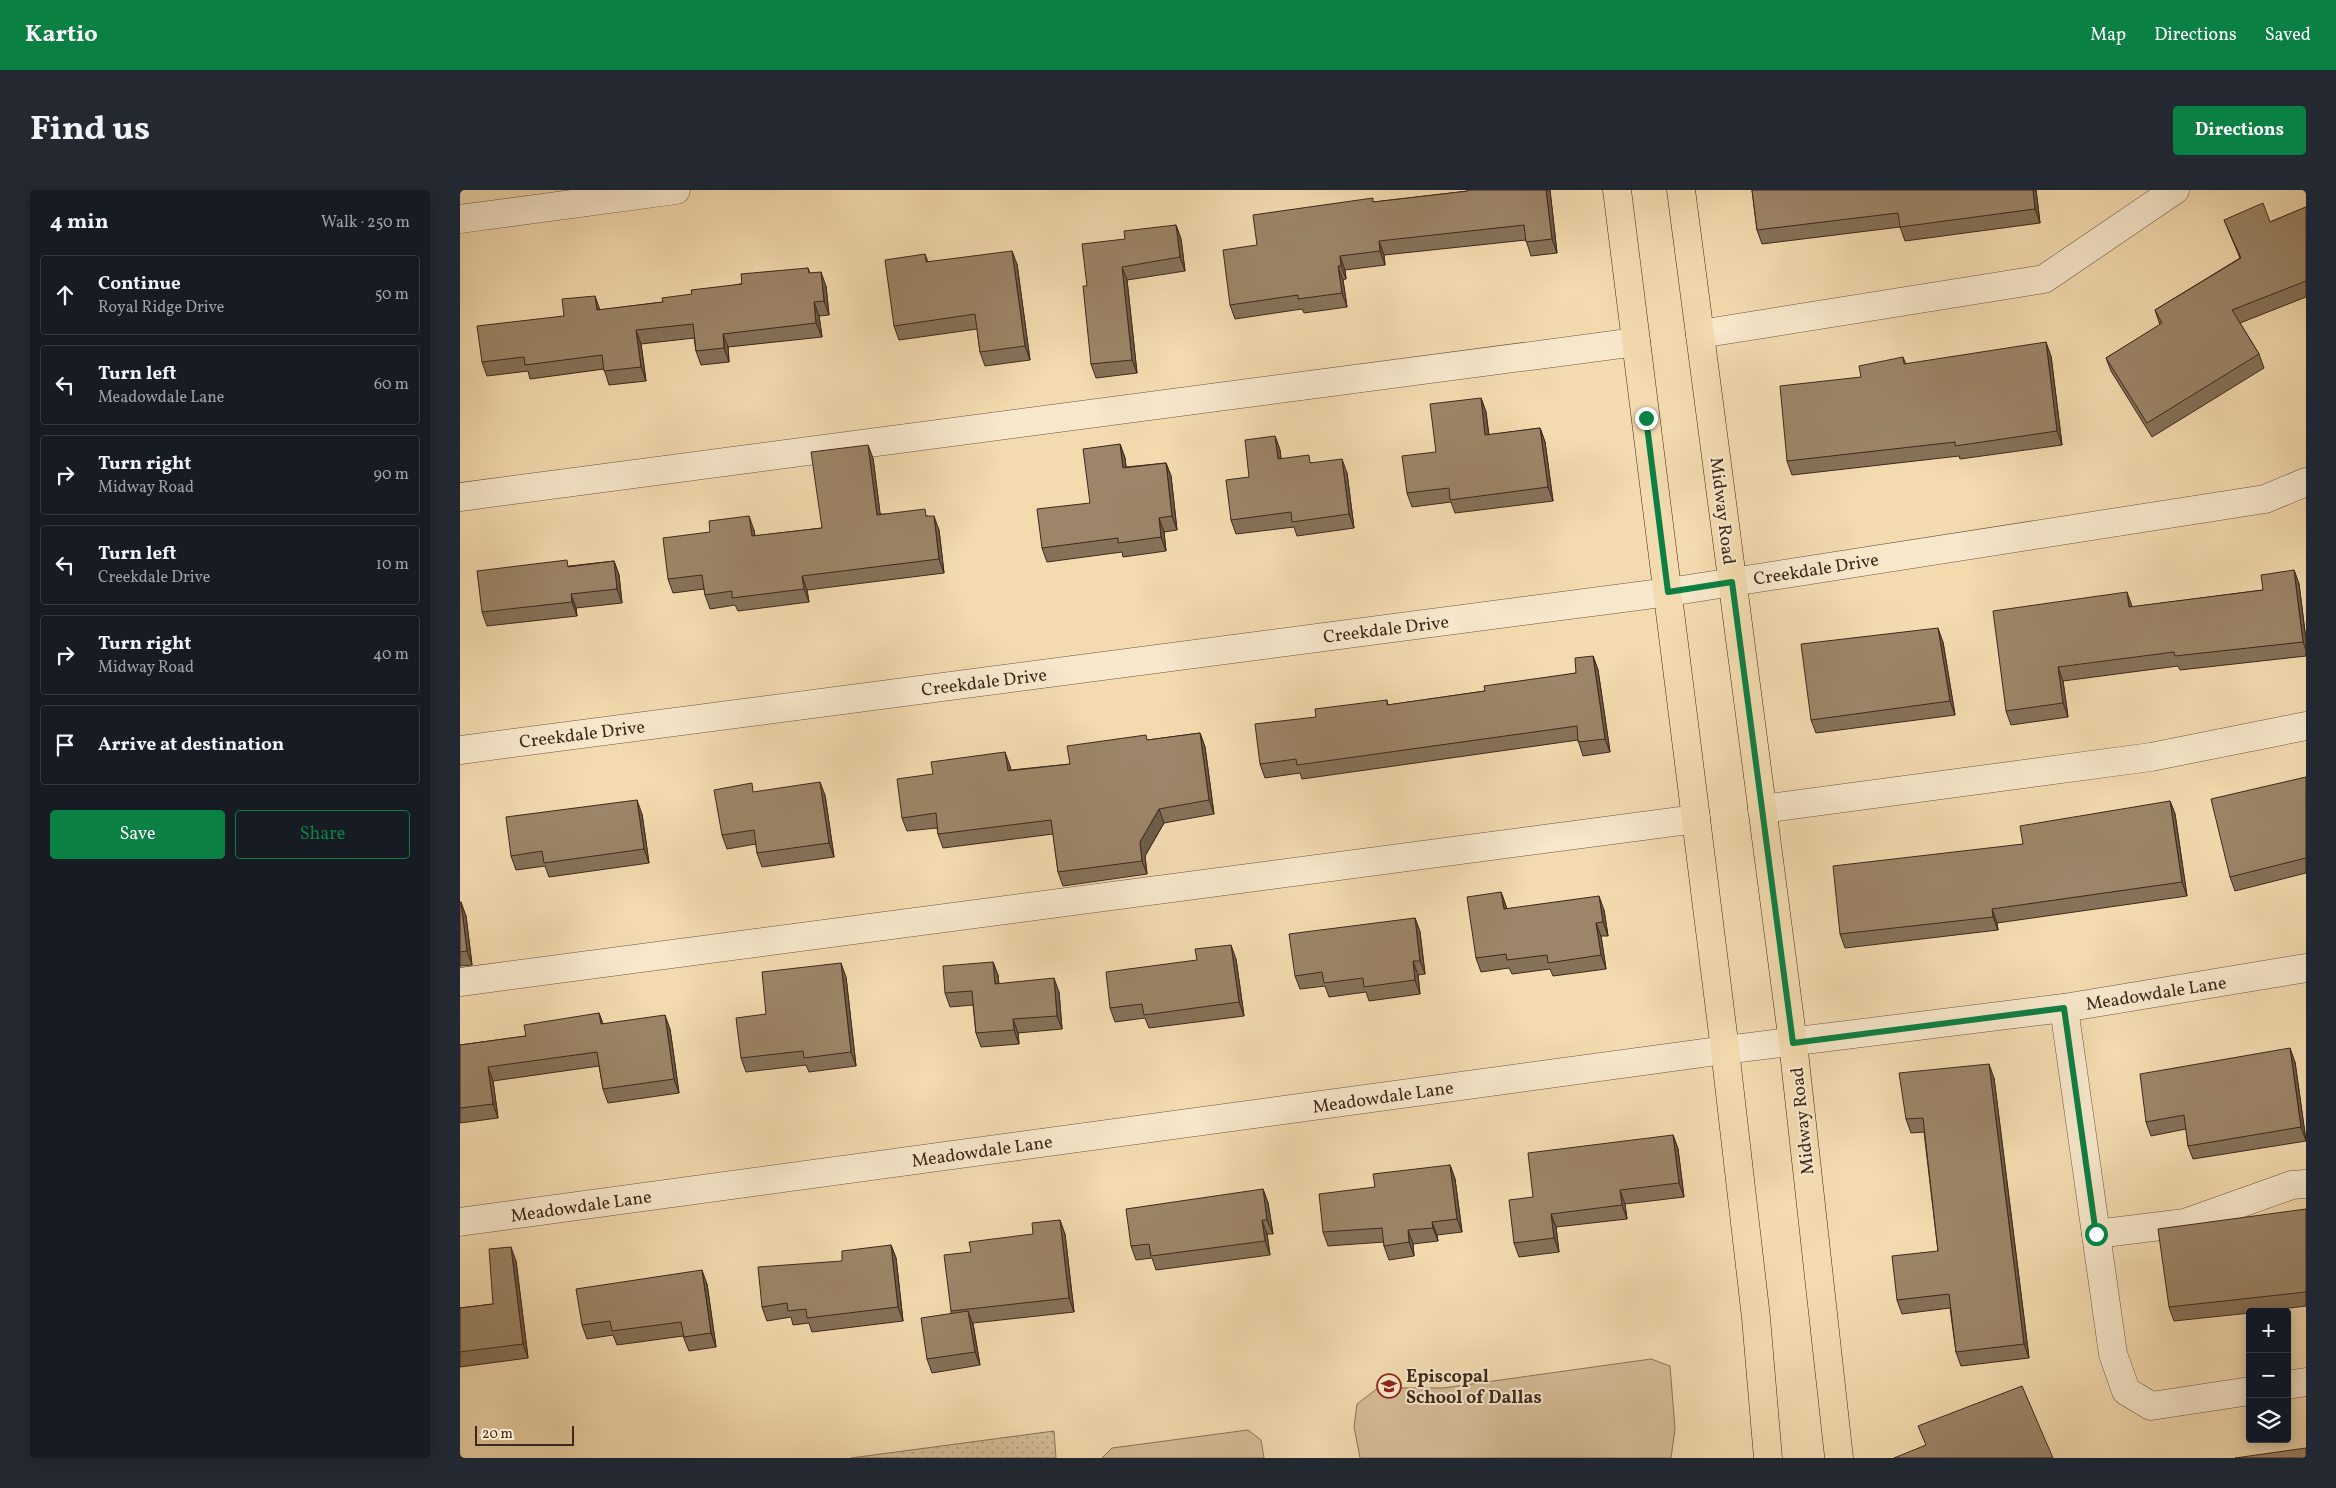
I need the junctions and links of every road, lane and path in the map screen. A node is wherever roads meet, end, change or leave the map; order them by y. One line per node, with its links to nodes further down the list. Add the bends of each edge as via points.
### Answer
1 (676, 190): 5 (street)
2 (1617, 190): 7 (main road)
3 (1681, 190): 6 (main road, Midway Road)
4 (2174, 190): 6 (street, via 2044,279)
5 (460, 219)
6 (1700, 334): 10 (main road, Midway Road)
7 (1636, 342): 9 (street); 11 (main road)
8 (2306, 482): 10 (street, Creekdale Drive, via 2265,499)
9 (460, 497)
10 (1732, 582): 11 (street, Creekdale Drive); 14 (main road, Midway Road)
11 (1668, 592): 13 (street, Creekdale Drive); 15 (main road)
12 (2306, 726): 14 (street, via 2150,757)
13 (460, 750)
14 (1762, 810): 19 (main road, Midway Road)
15 (1696, 819): 17 (street); 20 (main road)
16 (2306, 968): 18 (street, Meadowdale Lane)
17 (460, 982)
18 (2064, 1008): 19 (street, Meadowdale Lane); 23 (street)
19 (1793, 1043): 20 (street, Meadowdale Lane); 28 (main road, Midway Road)
20 (1725, 1050): 22 (street, Meadowdale Lane); 27 (main road, via 1756,1318)
21 (2306, 1184): 23 (street, via 2292,1185 2185,1223)
22 (460, 1222)
23 (2096, 1234): 26 (street, via 2113,1354 2126,1390 2151,1406)
24 (2306, 1382): 25 (street)
25 (2291, 1384)
26 (2246, 1392)
27 (1768, 1458)
28 (1839, 1458)

